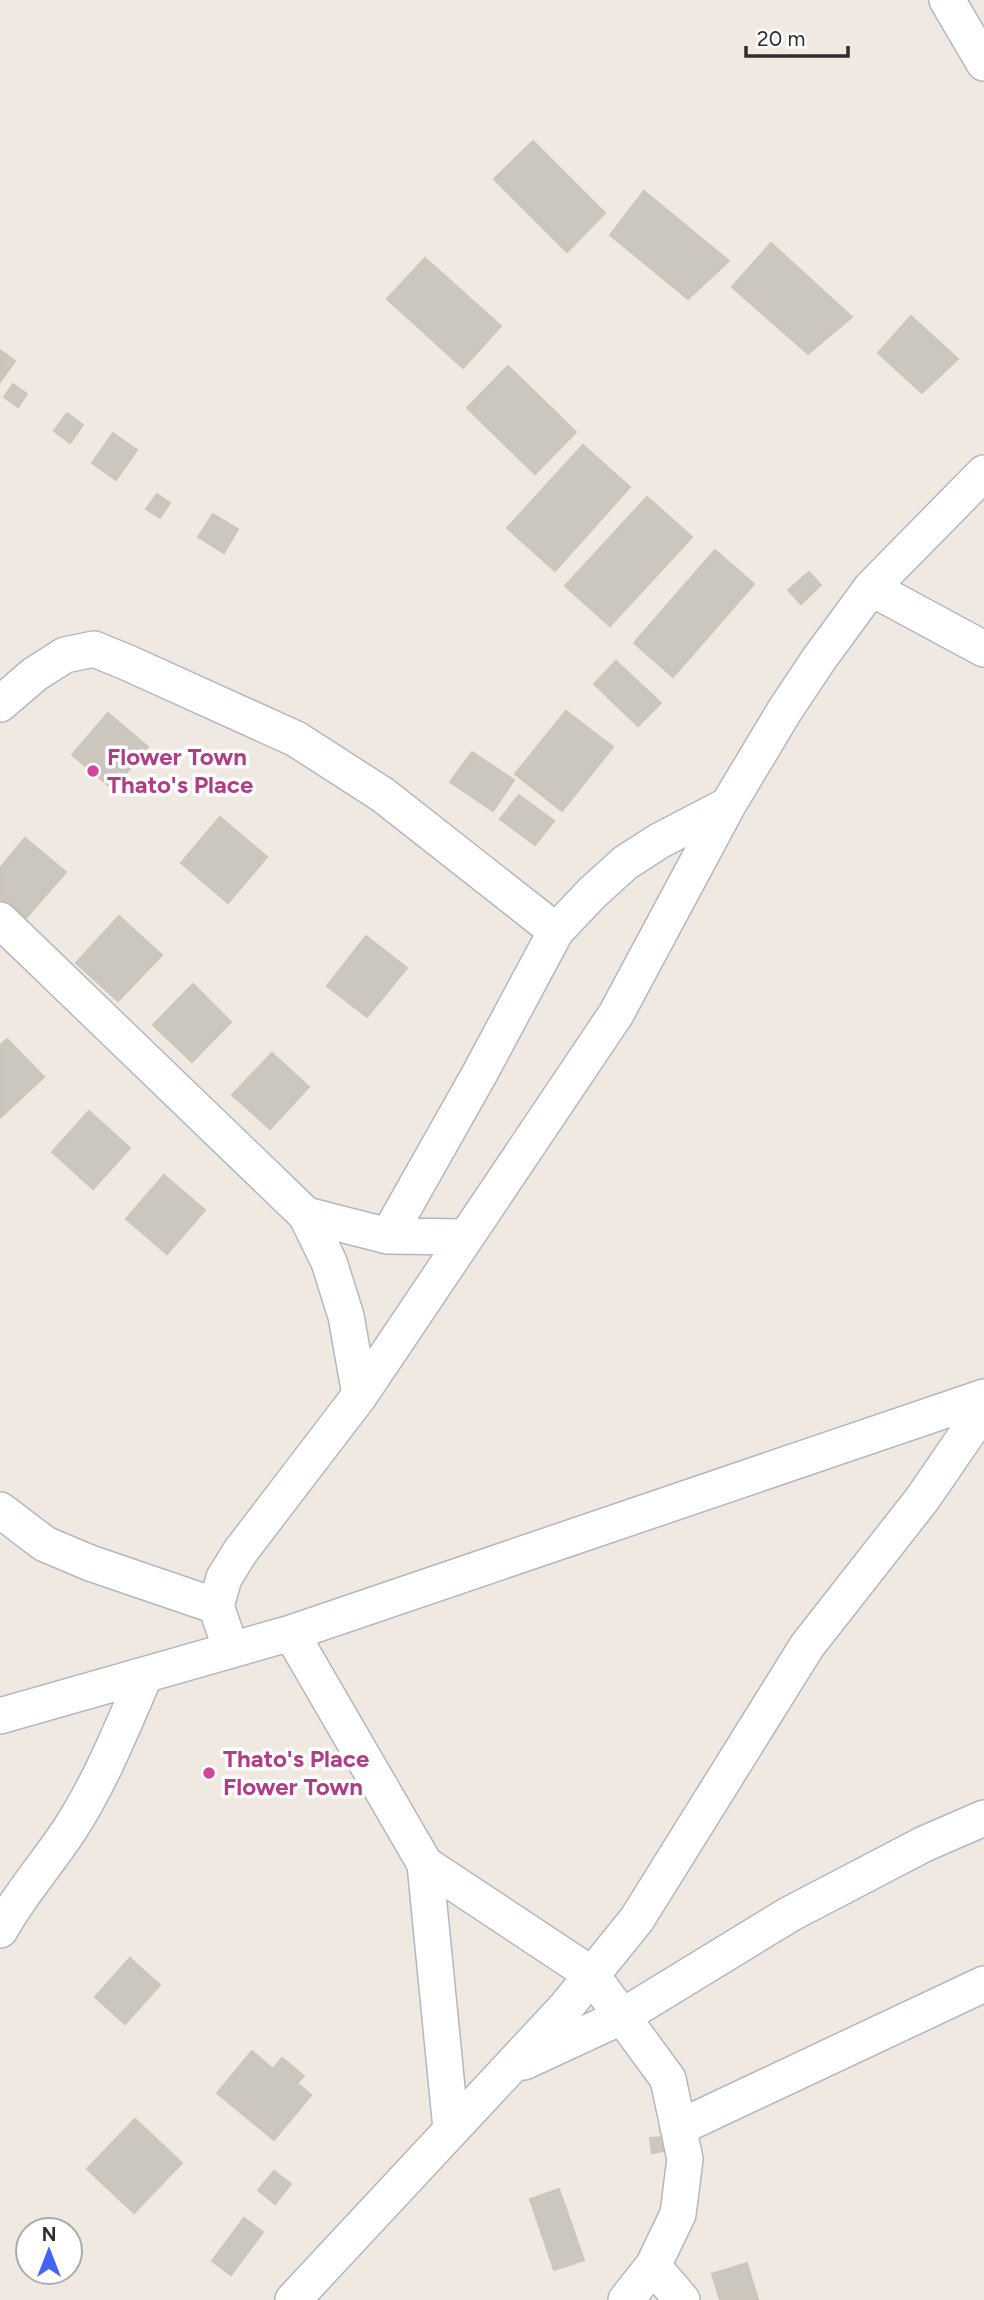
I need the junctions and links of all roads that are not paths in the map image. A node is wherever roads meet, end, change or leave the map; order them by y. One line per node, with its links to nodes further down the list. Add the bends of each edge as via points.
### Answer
1 (947, 0): 2 (street)
2 (984, 63)
3 (984, 473): 4 (street)
4 (871, 588): 5 (street); 7 (street, via 785,710)
5 (984, 649)
6 (0, 704): 9 (street, via 65,655 94,649 126,662 296,739 383,794)
7 (728, 805): 9 (street, via 625,863); 12 (street, via 616,1014)
8 (0, 920): 10 (street)
9 (556, 931): 11 (street)
10 (306, 1215): 11 (street); 13 (street, via 329,1262 346,1316)
11 (388, 1236): 12 (street)
12 (466, 1237): 13 (street)
13 (360, 1395): 17 (street, via 240,1552 223,1578)
14 (984, 1397): 18 (street)
15 (984, 1409): 25 (street, via 923,1498 807,1646 637,1919)
16 (0, 1510): 17 (street, via 45,1544)
17 (216, 1606): 19 (street)
18 (291, 1633): 19 (street); 23 (street)
19 (231, 1649): 20 (street)
20 (145, 1675): 21 (street); 24 (street, via 70,1830 14,1903)
21 (0, 1716)
22 (984, 1818): 27 (street, via 790,1914)
23 (425, 1864): 25 (street); 30 (street)
24 (0, 1930)
25 (591, 1974): 27 (street); 28 (street)
26 (984, 1984): 29 (street)
27 (623, 2016): 28 (street); 29 (street, via 668,2078)
28 (505, 2071): 30 (street)
29 (678, 2128): 31 (street, via 685,2159 678,2214)
30 (451, 2129): 32 (street)
31 (653, 2266): 33 (street); 34 (street)
32 (293, 2300)
33 (626, 2300)
34 (682, 2300)

